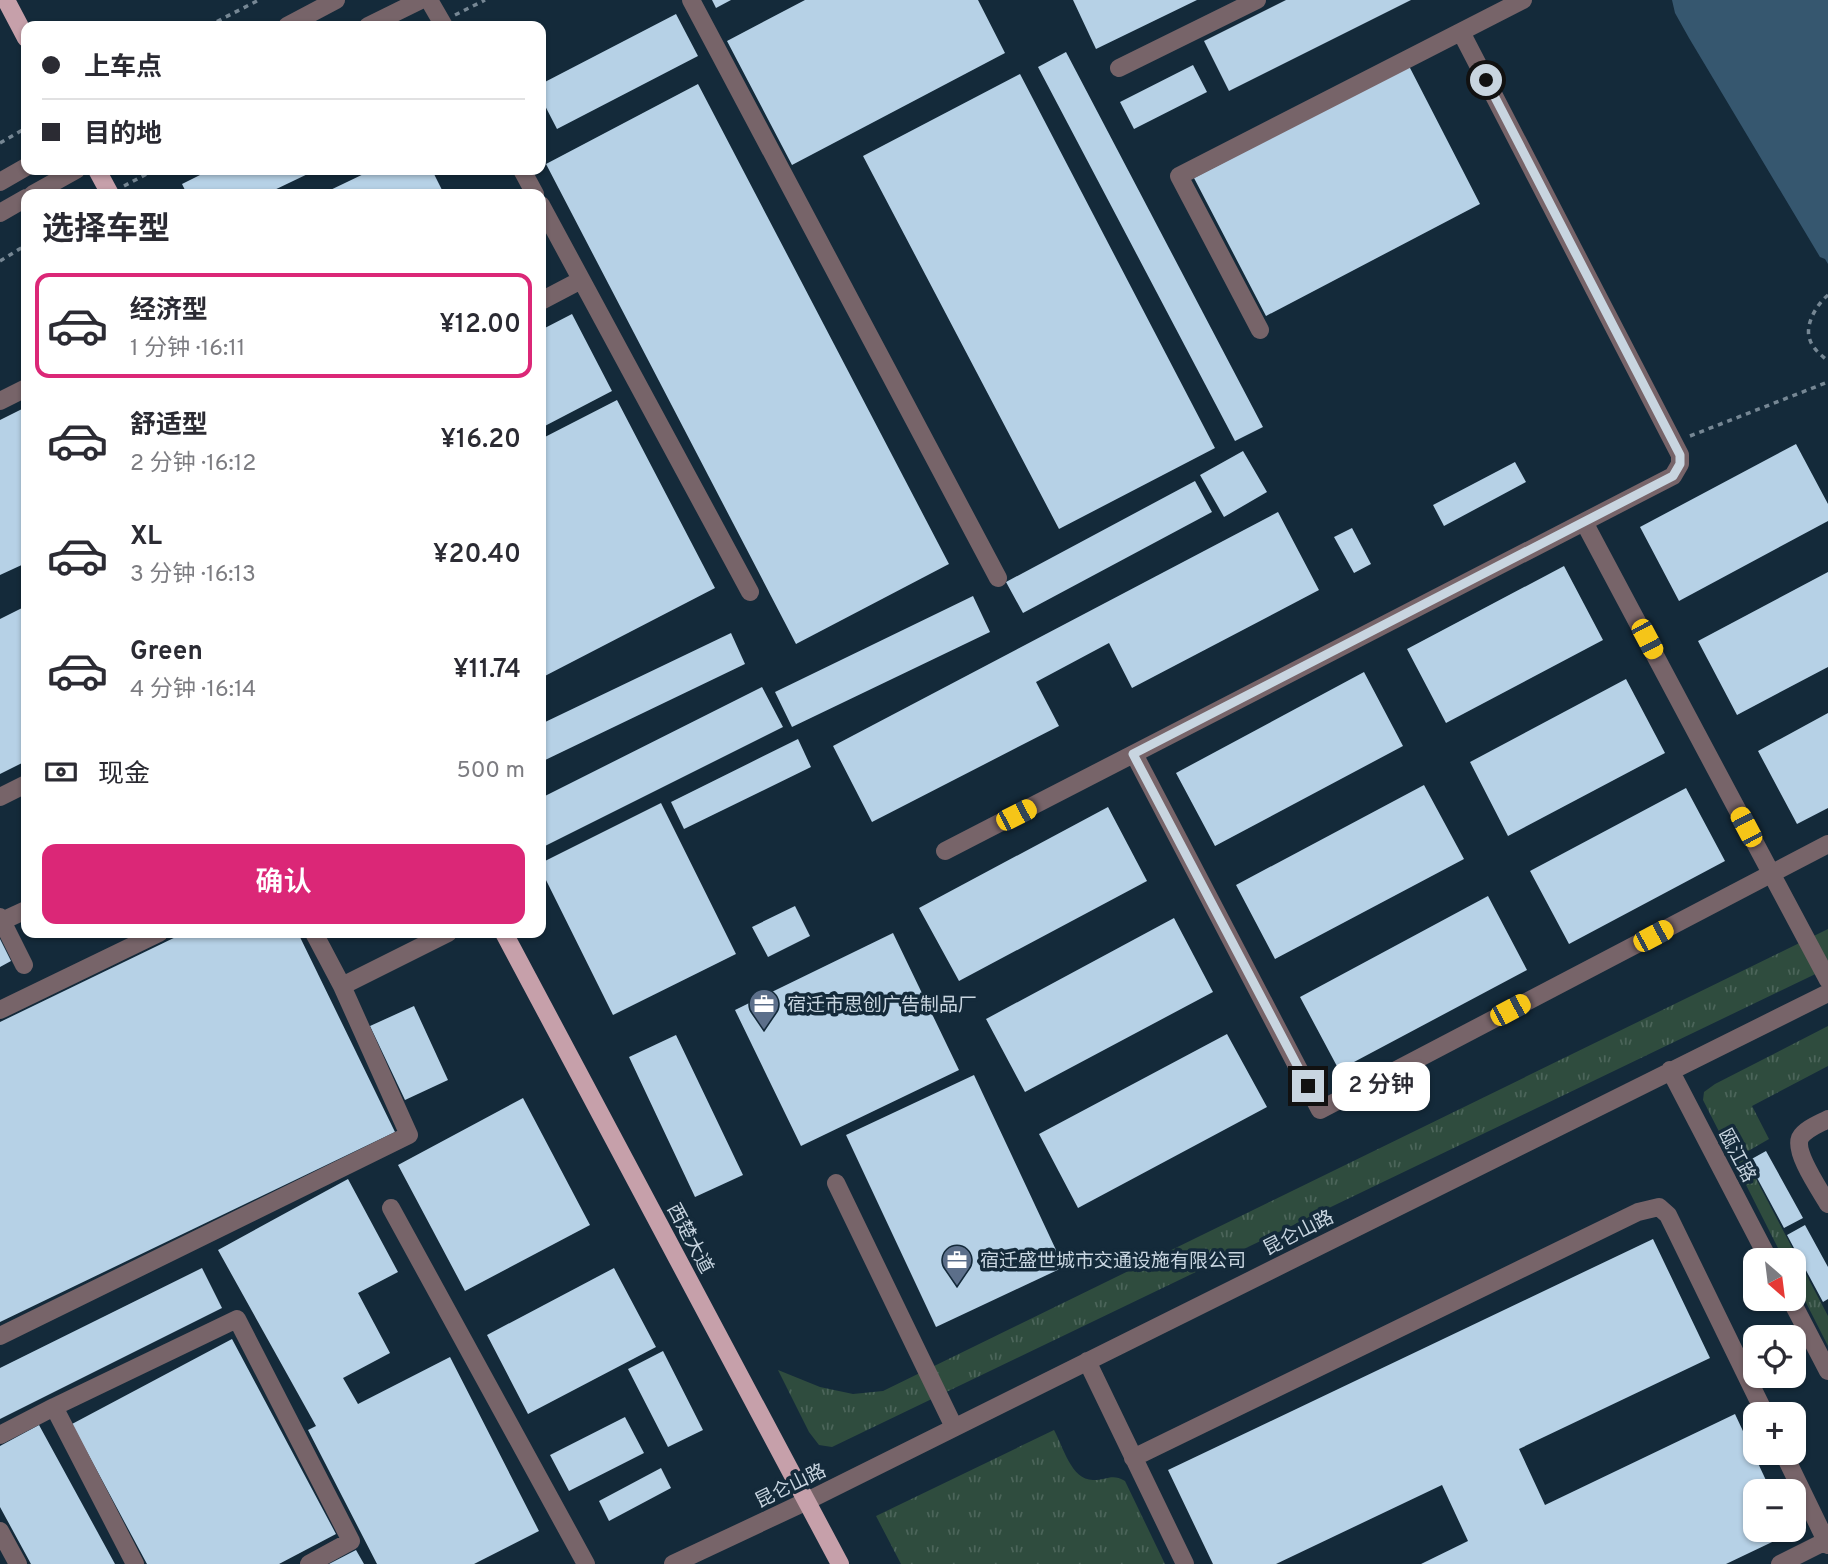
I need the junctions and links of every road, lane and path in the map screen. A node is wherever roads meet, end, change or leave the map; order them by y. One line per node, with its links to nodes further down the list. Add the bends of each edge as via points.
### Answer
1 (6, 0): 13 (main road)
2 (259, 0): 9 (path)
3 (336, 0): 10 (street)
4 (421, 0): 11 (street)
5 (429, 0): 12 (street)
6 (691, 0): 41 (street)
7 (1257, 0): 15 (street)
8 (1523, 0): 14 (street)
9 (218, 21)
10 (296, 21)
11 (378, 21)
12 (441, 21)
13 (21, 28)
14 (1461, 32): 34 (street, via 1179,176); 39 (street)
15 (1119, 68)
16 (21, 131): 17 (path)
17 (0, 143)
18 (21, 170): 22 (street)
19 (67, 175): 23 (street)
20 (101, 175): 24 (main road)
21 (145, 175): 25 (path)
22 (0, 182)
23 (42, 189)
24 (113, 189)
25 (119, 189)
26 (21, 201): 27 (street)
27 (0, 213)
28 (546, 214): 31 (street)
29 (21, 248): 30 (path)
30 (0, 261)
31 (581, 280): 33 (street); 42 (street)
32 (1828, 295): 35 (path, via 1819,304 1808,334)
33 (546, 298)
34 (1260, 330)
35 (1828, 361)
36 (1828, 383): 39 (path)
37 (21, 390): 38 (street)
38 (0, 401)
39 (1674, 442): 40 (street, via 1680,464 1673,476)
40 (1584, 522): 43 (street); 48 (street)
41 (998, 578)
42 (750, 592)
43 (1133, 754): 47 (street); 48 (street, via 1320,1110)
44 (21, 786): 45 (street)
45 (0, 797)
46 (1828, 844): 48 (street)
47 (945, 851)
48 (1771, 874): 56 (street)
49 (21, 912): 50 (street)
50 (1, 919): 55 (street)
51 (149, 938): 59 (street)
52 (317, 938): 57 (street)
53 (438, 938): 57 (street)
54 (507, 938): 76 (main road, 西楚大道)
55 (24, 965)
56 (1828, 980)
57 (342, 986): 67 (street, via 409,1135)
58 (1828, 993): 60 (street, 昆仑山路)
59 (0, 1010)
60 (1670, 1070): 65 (street, 瓯江路); 68 (street, 昆仑山路)
61 (1828, 1119): 63 (street, via 1806,1131 1799,1150)
62 (836, 1183): 72 (street)
63 (1828, 1205)
64 (391, 1208): 82 (street)
65 (1763, 1248)
66 (1797, 1311): 69 (street)
67 (0, 1336)
68 (1087, 1361): 72 (street, 昆仑山路); 74 (street)
69 (1828, 1371)
70 (1759, 1402): 74 (street, via 1668,1215 1659,1207 1638,1212)
71 (54, 1407): 73 (street); 80 (street); 81 (street, via 237,1319 351,1541)
72 (954, 1427): 76 (street, 昆仑山路)
73 (0, 1435)
74 (1133, 1458): 85 (street)
75 (1789, 1465): 78 (street)
76 (807, 1501): 83 (street, 昆仑山路); 84 (main road, 西楚大道)
77 (0, 1531): 79 (street)
78 (1827, 1543): 86 (street)
79 (18, 1564)
80 (135, 1564)
81 (309, 1564)
82 (586, 1564)
83 (673, 1564)
84 (840, 1564)
85 (1185, 1564)
86 (1780, 1564)

